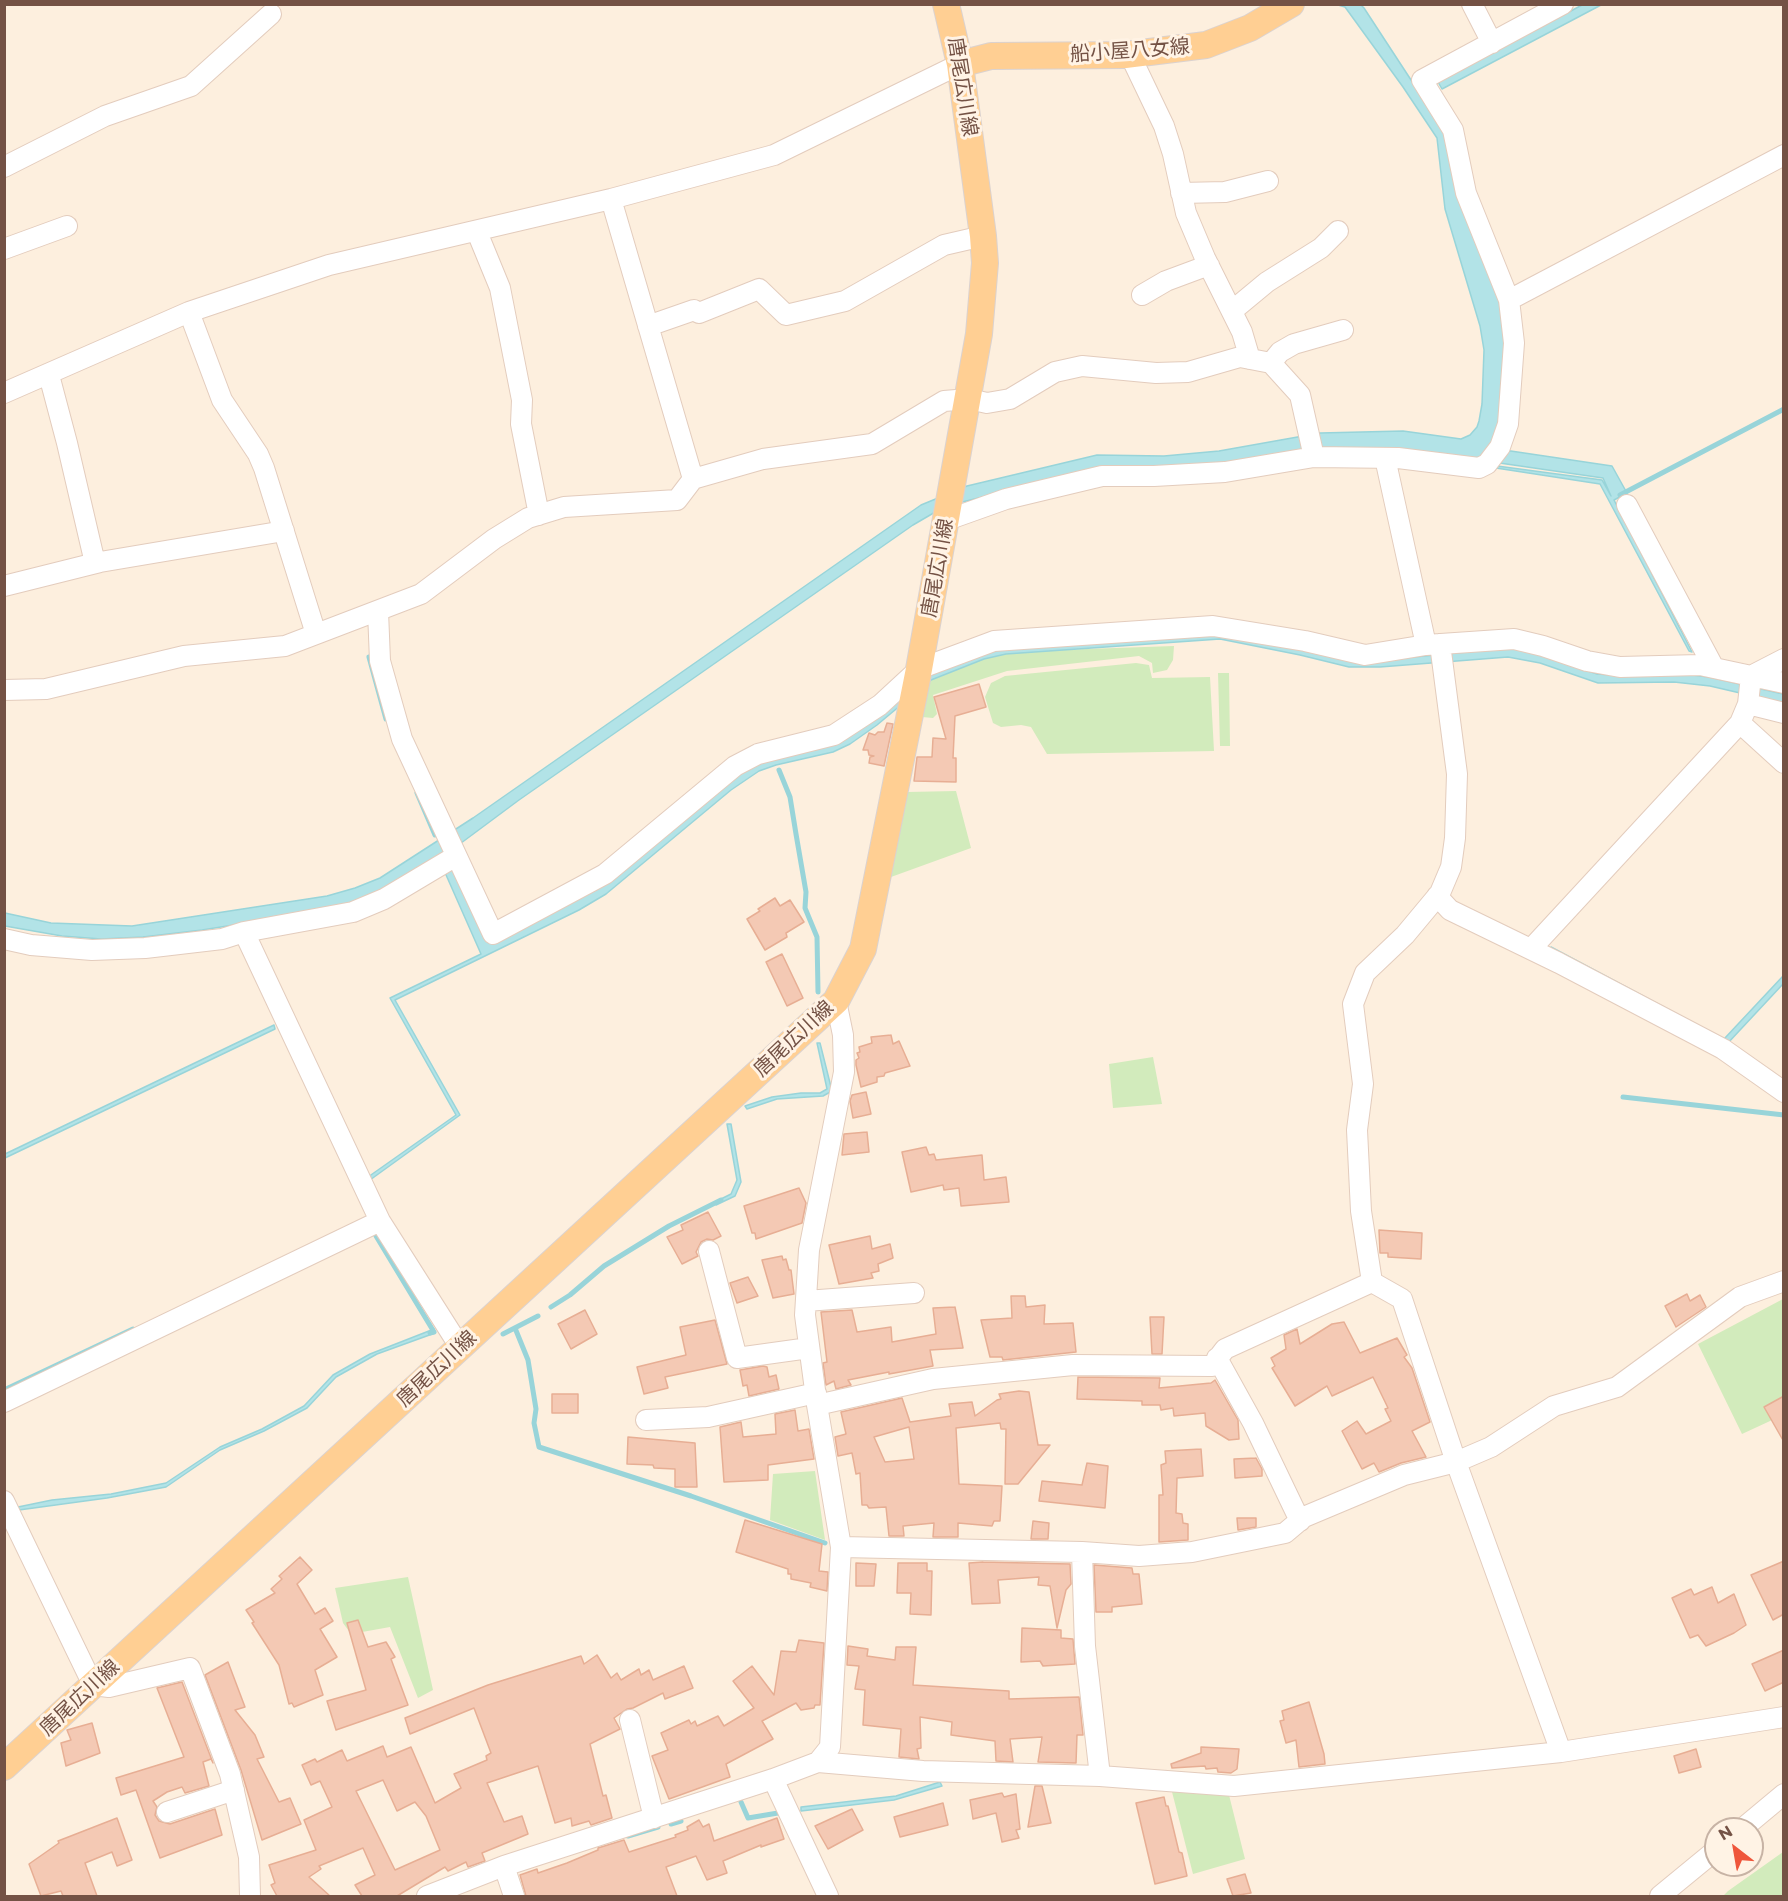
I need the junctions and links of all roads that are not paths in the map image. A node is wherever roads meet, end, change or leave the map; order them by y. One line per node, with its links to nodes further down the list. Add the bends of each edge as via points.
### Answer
1 (946, 4): 8 (main road, 唐尾広川線)
2 (1291, 4): 7 (main road, 船小屋八女線, via 1250,28 1206,45)
3 (1472, 4): 6 (street)
4 (1563, 4): 6 (street)
5 (271, 14): 10 (street, via 191,87 105,116)
6 (1492, 43): 21 (street, via 1422,80 1453,130 1466,193)
7 (1130, 55): 8 (main road, 船小屋八女線, via 991,56); 12 (street, via 1164,126)
8 (960, 64): 13 (street, via 774,155); 17 (main road, 唐尾広川線)
9 (1784, 155): 21 (street)
10 (4, 167)
11 (1268, 180): 12 (street, via 1225,192)
12 (1181, 193): 19 (street)
13 (611, 199): 16 (street); 24 (street)
14 (67, 226): 18 (street)
15 (1338, 231): 22 (street, via 1314,253 1267,282)
16 (477, 232): 23 (street, via 330,265); 36 (street, via 500,288 522,400 520,424)
17 (983, 236): 24 (street, via 944,245 845,302 786,315 759,289 699,313 694,310); 30 (main road, 唐尾広川線, via 980,334)
18 (4, 249)
19 (1209, 265): 20 (street); 22 (street)
20 (1142, 295)
21 (1509, 300): 32 (street, via 1514,343 1508,424 1495,454 1479,468)
22 (1232, 311): 26 (street)
23 (189, 312): 28 (street); 37 (street, via 222,400 258,454)
24 (648, 326): 33 (street)
25 (1343, 330): 27 (street, via 1294,344)
26 (1250, 358): 27 (street); 30 (street, via 1240,357 1188,372 1082,366 1054,372 1010,399 987,403)
27 (1271, 363): 31 (street, via 1300,395)
28 (49, 375): 29 (street); 38 (street)
29 (4, 393)
30 (969, 399): 33 (street, via 944,401 872,444 763,459); 35 (main road, 唐尾広川線)
31 (1314, 455): 32 (street); 35 (street, via 1225,472 1101,476 1006,499)
32 (1385, 458): 42 (street)
33 (693, 479): 36 (street, via 677,500 564,507)
34 (1627, 505): 44 (street)
35 (949, 507): 45 (main road, 唐尾広川線)
36 (539, 515): 40 (street, via 494,539 421,594)
37 (284, 531): 38 (street); 41 (street)
38 (94, 563): 39 (street)
39 (4, 586)
40 (378, 611): 41 (street); 52 (street, via 380,661 402,739)
41 (316, 634): 47 (street, via 285,645 184,656 46,689)
42 (1437, 651): 44 (street, via 1514,639 1620,667); 45 (street, via 1365,655 1213,626 994,641); 53 (street, via 1457,774 1451,867)
43 (1784, 659): 48 (street)
44 (1714, 668): 48 (street)
45 (917, 681): 52 (street, via 834,735 758,754 735,766 605,874 493,934); 57 (main road, 唐尾広川線, via 863,949)
46 (1784, 683): 48 (street)
47 (6, 684)
48 (1750, 690): 49 (street); 50 (street)
49 (1784, 713)
50 (1740, 723): 51 (street); 56 (street)
51 (1784, 763)
52 (455, 853): 54 (street, via 384,899 353,912)
53 (1437, 896): 56 (street, via 1450,910); 62 (street, via 1405,935 1365,973 1353,1004 1363,1084 1357,1130 1361,1211)
54 (244, 932): 55 (street, via 222,939 92,950); 59 (street)
55 (4, 939)
56 (1531, 949): 58 (street, via 1723,1049)
57 (836, 1001): 64 (street, via 843,1035 844,1072 809,1250); 65 (main road, 唐尾広川線)
58 (1784, 1092)
59 (380, 1221): 65 (street); 69 (street)
60 (709, 1251): 66 (street, via 737,1358)
61 (1784, 1281): 71 (street, via 1740,1297 1617,1387 1554,1406 1491,1447)
62 (1372, 1282): 67 (street, via 1225,1349); 71 (street, via 1402,1299)
63 (914, 1293): 64 (street)
64 (806, 1301): 66 (street)
65 (460, 1347): 76 (main road, 唐尾広川線)
66 (809, 1348): 68 (street)
67 (1217, 1358): 68 (street, via 1212,1366 1073,1365 933,1379); 73 (street)
68 (816, 1399): 70 (street, via 708,1417); 74 (street)
69 (4, 1402)
70 (646, 1420)
71 (1456, 1462): 73 (street, via 1404,1475); 79 (street)
72 (4, 1501): 76 (street)
73 (1300, 1521): 75 (street, via 1285,1533 1192,1552 1139,1556)
74 (841, 1547): 75 (street); 80 (street, via 830,1747)
75 (1082, 1552): 82 (street, via 1085,1646)
76 (93, 1685): 81 (main road, 唐尾広川線); 84 (street, via 110,1687 190,1668)
77 (1784, 1717): 79 (street)
78 (630, 1720): 88 (street)
79 (1561, 1752): 82 (street, via 1234,1786)
80 (818, 1762): 82 (street, via 923,1771); 83 (street)
81 (4, 1767)
82 (1100, 1776)
83 (774, 1779): 88 (street); 94 (street)
84 (234, 1790): 86 (street); 91 (street, via 249,1857)
85 (1784, 1794): 87 (street)
86 (167, 1812)
87 (1756, 1817)
88 (654, 1818): 90 (street)
89 (1704, 1860): 95 (street)
90 (504, 1866): 92 (street); 93 (street)
91 (250, 1896)
92 (427, 1896)
93 (514, 1896)
94 (828, 1896)
95 (1660, 1896)

